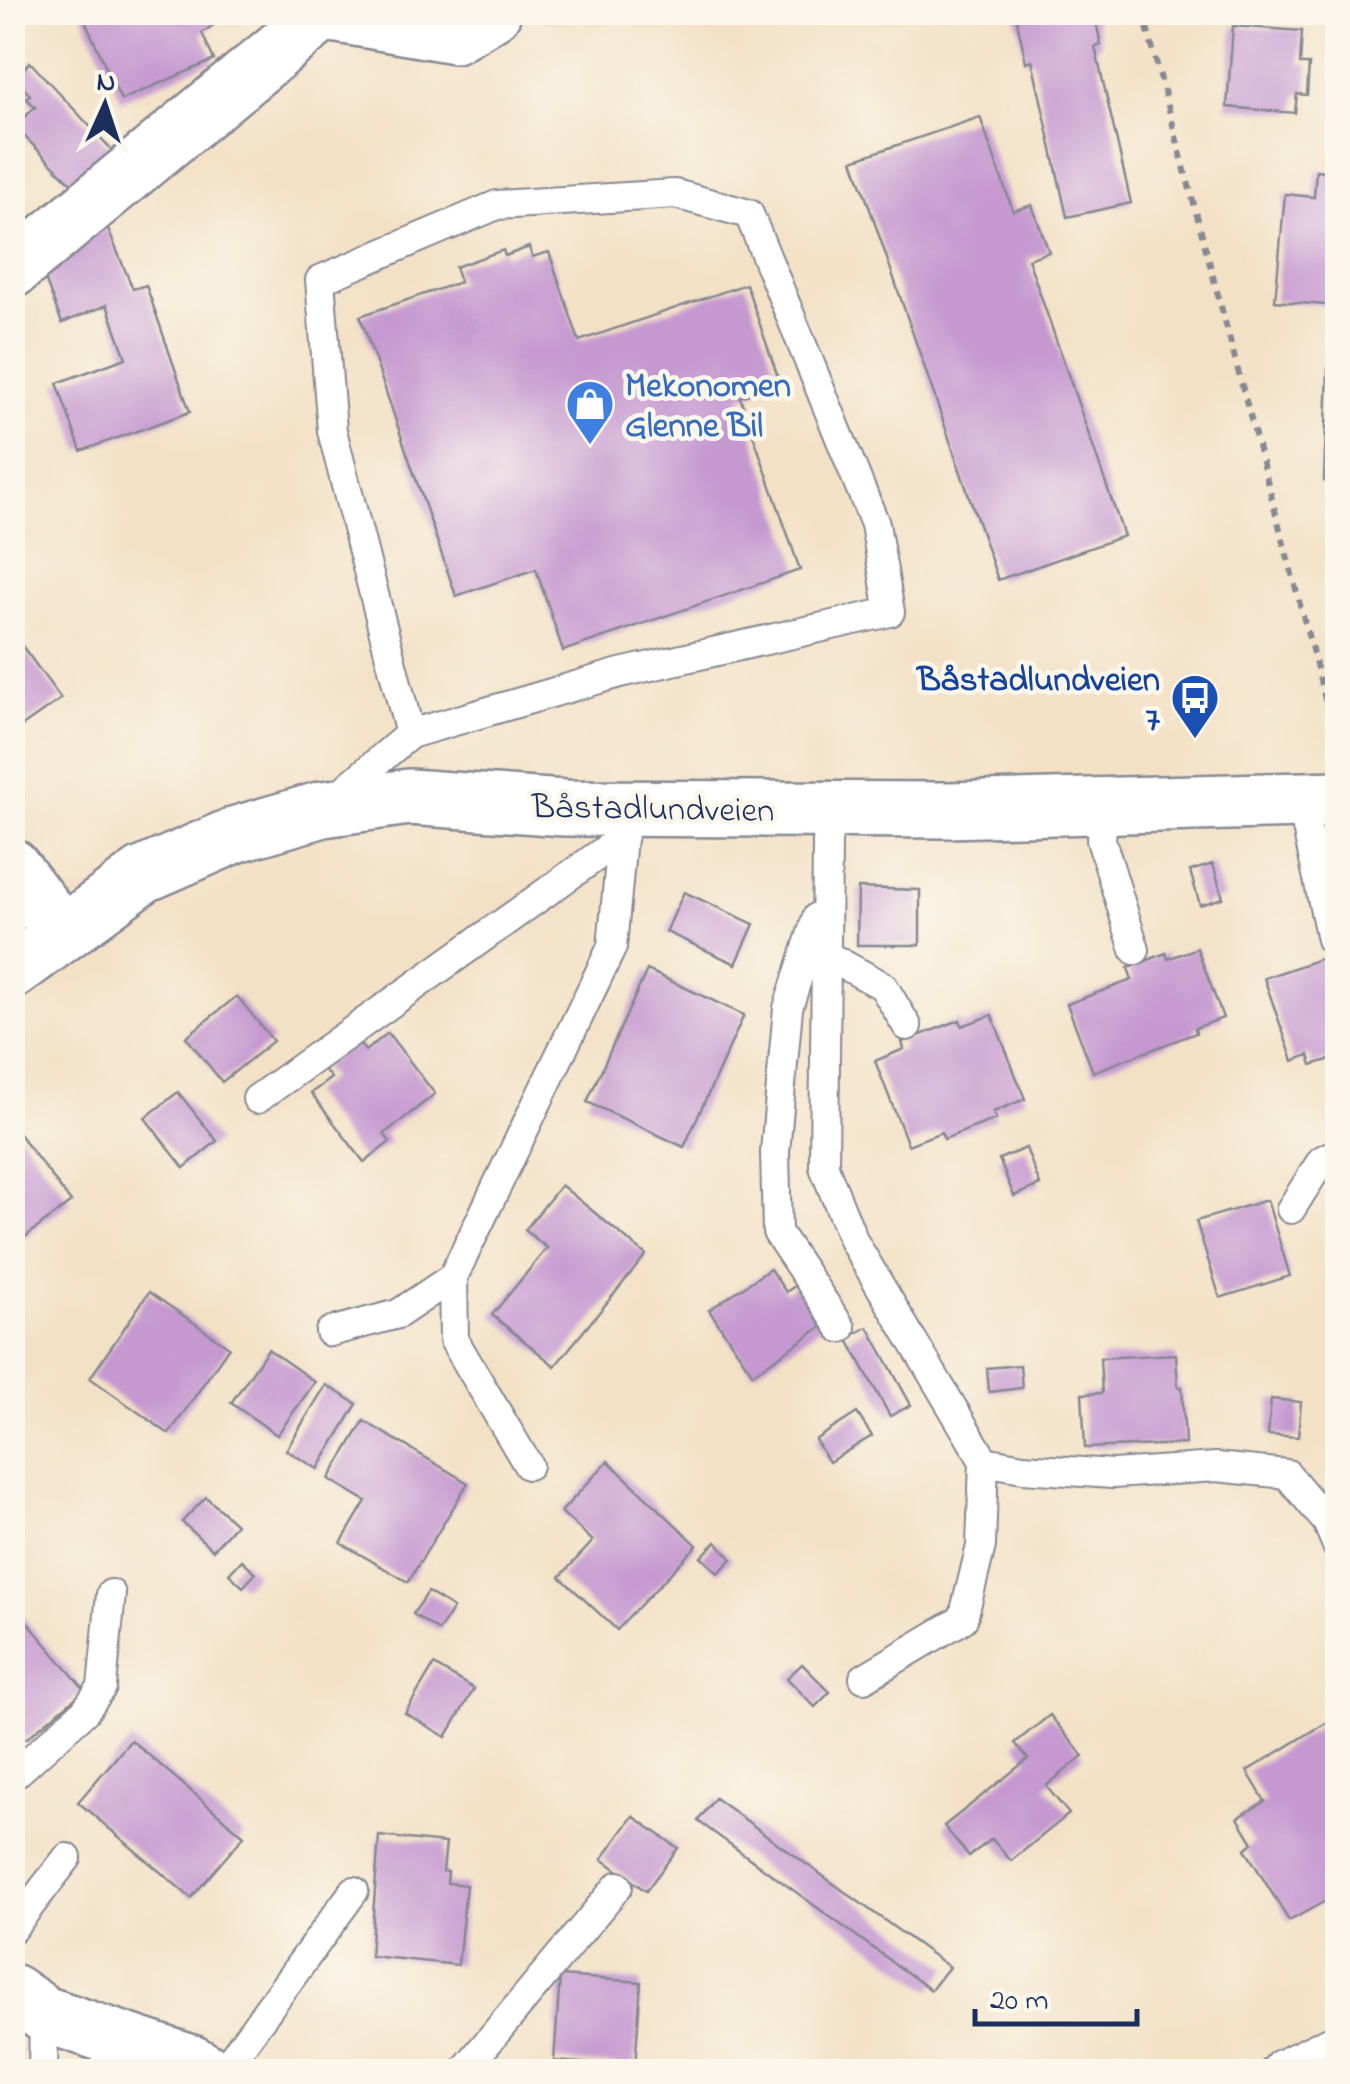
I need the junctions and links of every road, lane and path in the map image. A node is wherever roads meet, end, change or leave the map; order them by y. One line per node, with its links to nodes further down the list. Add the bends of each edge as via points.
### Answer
1 (493, 12): 3 (street, via 454,35)
2 (1143, 12): 6 (path)
3 (321, 13): 4 (street)
4 (12, 270)
5 (410, 734): 5 (lane, via 620,673 890,612 875,524 749,214 676,194 498,206 320,280 332,430); 9 (lane)
6 (1338, 745)
7 (1319, 800): 8 (street, Båstadlundveien); 15 (lane)
8 (1104, 805): 10 (street, Båstadlundveien); 16 (lane, via 1101,840)
9 (323, 809): 11 (street, Båstadlundveien, via 409,797 565,808); 14 (street, Båstadlundveien, via 237,834 144,876)
10 (833, 809): 11 (street, Båstadlundveien); 13 (lane)
11 (627, 823): 20 (lane); 23 (lane, via 612,947)
12 (12, 866): 14 (street)
13 (827, 887): 17 (lane); 24 (lane, via 788,1008 775,1152 778,1232)
14 (62, 933): 18 (street, Båstadlundveien)
15 (1331, 938)
16 (1134, 950)
17 (826, 955): 19 (lane, via 883,986); 26 (lane, via 824,1166 854,1242)
18 (12, 971)
19 (907, 1026)
20 (258, 1099)
21 (1338, 1152): 22 (lane, via 1322,1160)
22 (1291, 1209)
23 (453, 1277): 25 (lane, via 398,1314); 27 (lane, via 454,1340)
24 (841, 1328)
25 (330, 1332)
26 (984, 1461): 28 (lane, via 1112,1474 1216,1467 1287,1474 1327,1522); 30 (lane, via 981,1546 963,1619)
27 (528, 1464)
28 (1338, 1548)
29 (111, 1594): 31 (lane, via 102,1687)
30 (864, 1678)
31 (12, 1777)
32 (67, 1858): 35 (lane)
33 (618, 1886): 41 (lane)
34 (354, 1891): 40 (lane)
35 (12, 1929)
36 (28, 2003): 38 (lane); 39 (street)
37 (1338, 2038): 42 (lane)
38 (43, 2072)
39 (208, 2072)
40 (222, 2072)
41 (463, 2072)
42 (1272, 2072)

